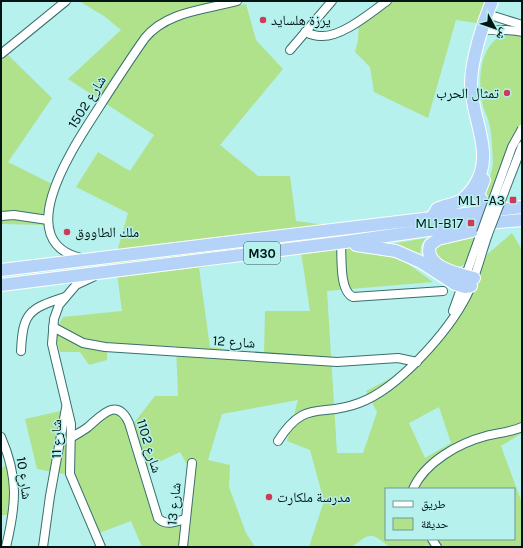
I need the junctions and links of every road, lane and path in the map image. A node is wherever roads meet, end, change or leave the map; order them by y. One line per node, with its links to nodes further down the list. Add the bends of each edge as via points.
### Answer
1 (66, 1): 12 (street)
2 (237, 1): 19 (street, شارع 1502, via 168,18 150,31 110,90 63,168 52,194)
3 (332, 1): 9 (street)
4 (387, 1): 9 (street, via 334,34 321,36)
5 (493, 1): 6 (highway)
6 (490, 14): 7 (street); 8 (highway)
7 (522, 25)
8 (486, 30): 10 (street); 16 (highway, via 477,73 478,103 486,132 489,161 478,195 485,204); 18 (highway, via 476,51 471,85 483,143 482,171 476,184 462,199 437,209)
9 (305, 32): 11 (street)
10 (522, 32)
11 (290, 50)
12 (1, 54)
13 (522, 129): 21 (street, bridge, via 512,147)
14 (522, 146): 21 (street, bridge)
15 (522, 207): 16 (highway, M30)
16 (495, 210): 18 (highway, M30)
17 (1, 216): 19 (street)
18 (433, 216): 23 (highway, M30)
19 (48, 220): 23 (street, شارع 1502, via 52,235 61,249 72,256)
20 (521, 220): 22 (highway, M30, via 456,226); 26 (highway, via 444,237 430,245 429,256 433,261)
21 (484, 234): 26 (street)
22 (343, 242): 25 (highway, M30); 26 (highway, via 396,251 421,262 450,282); 28 (street, via 344,287 353,297)
23 (89, 260): 24 (highway, M30)
24 (3, 269)
25 (103, 273): 27 (highway, M30); 29 (street, via 80,282)
26 (468, 282): 32 (street, via 448,323)
27 (1, 285)
28 (443, 290)
29 (65, 297): 30 (street, شارع 11, via 56,310); 31 (street, via 51,301 30,313 23,327)
30 (53, 328): 32 (street, شارع 12, via 83,343 105,347 337,362 398,358); 33 (street, شارع 11, via 53,353)
31 (21, 351)
32 (417, 362): 37 (street, via 367,400 350,406 302,414)
33 (67, 404): 36 (street, شارع 11); 44 (street)
34 (522, 427): 39 (street, via 485,436 463,445 438,460 422,474)
35 (1, 437): 41 (street, شارع 10, via 10,461 14,483 15,507)
36 (72, 437): 40 (street, شارع 1102, via 106,412 114,409 120,411 129,423 159,519 171,523); 45 (street, شارع 11, via 70,474)
37 (278, 441)
38 (192, 463): 40 (street, شارع 13)
39 (414, 488)
40 (185, 519): 46 (street, شارع 13)
41 (9, 532): 42 (street); 43 (street, شارع 10)
42 (1, 542)
43 (6, 547)
44 (43, 547)
45 (101, 547)
46 (183, 547)

